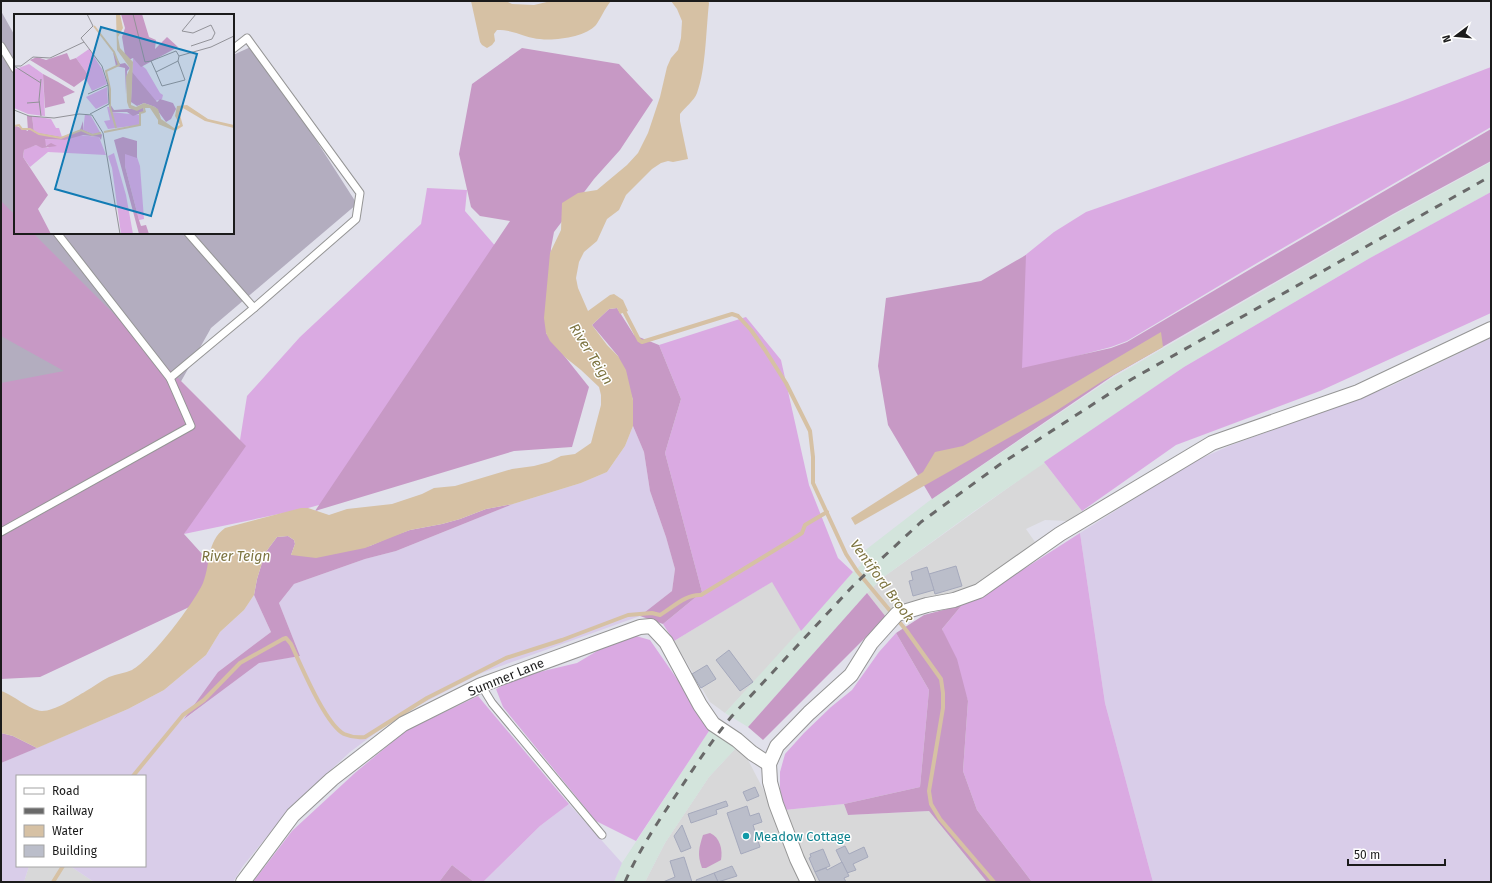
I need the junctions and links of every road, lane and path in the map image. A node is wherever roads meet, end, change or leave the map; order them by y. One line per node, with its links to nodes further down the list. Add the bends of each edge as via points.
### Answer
1 (1, 46): 3 (lane)
2 (234, 47): 6 (lane, via 247,38 360,193 356,219)
3 (14, 67)
4 (58, 234): 8 (lane)
5 (189, 234): 6 (lane)
6 (254, 308): 8 (lane)
7 (1491, 329): 11 (street, via 1358,392 1212,443 1060,534 979,591 954,600 927,605 892,619 871,643 851,675 777,746)
8 (170, 378): 9 (lane, via 191,426)
9 (1, 532)
10 (481, 685): 11 (street, Summer Lane, via 640,627 651,626 666,642 713,724); 12 (lane, via 492,703); 13 (street, Summer Lane, via 403,724 332,780 293,815)
11 (770, 764): 14 (street, via 770,782 776,804 796,859)
12 (602, 835)
13 (244, 882)
14 (808, 882)

